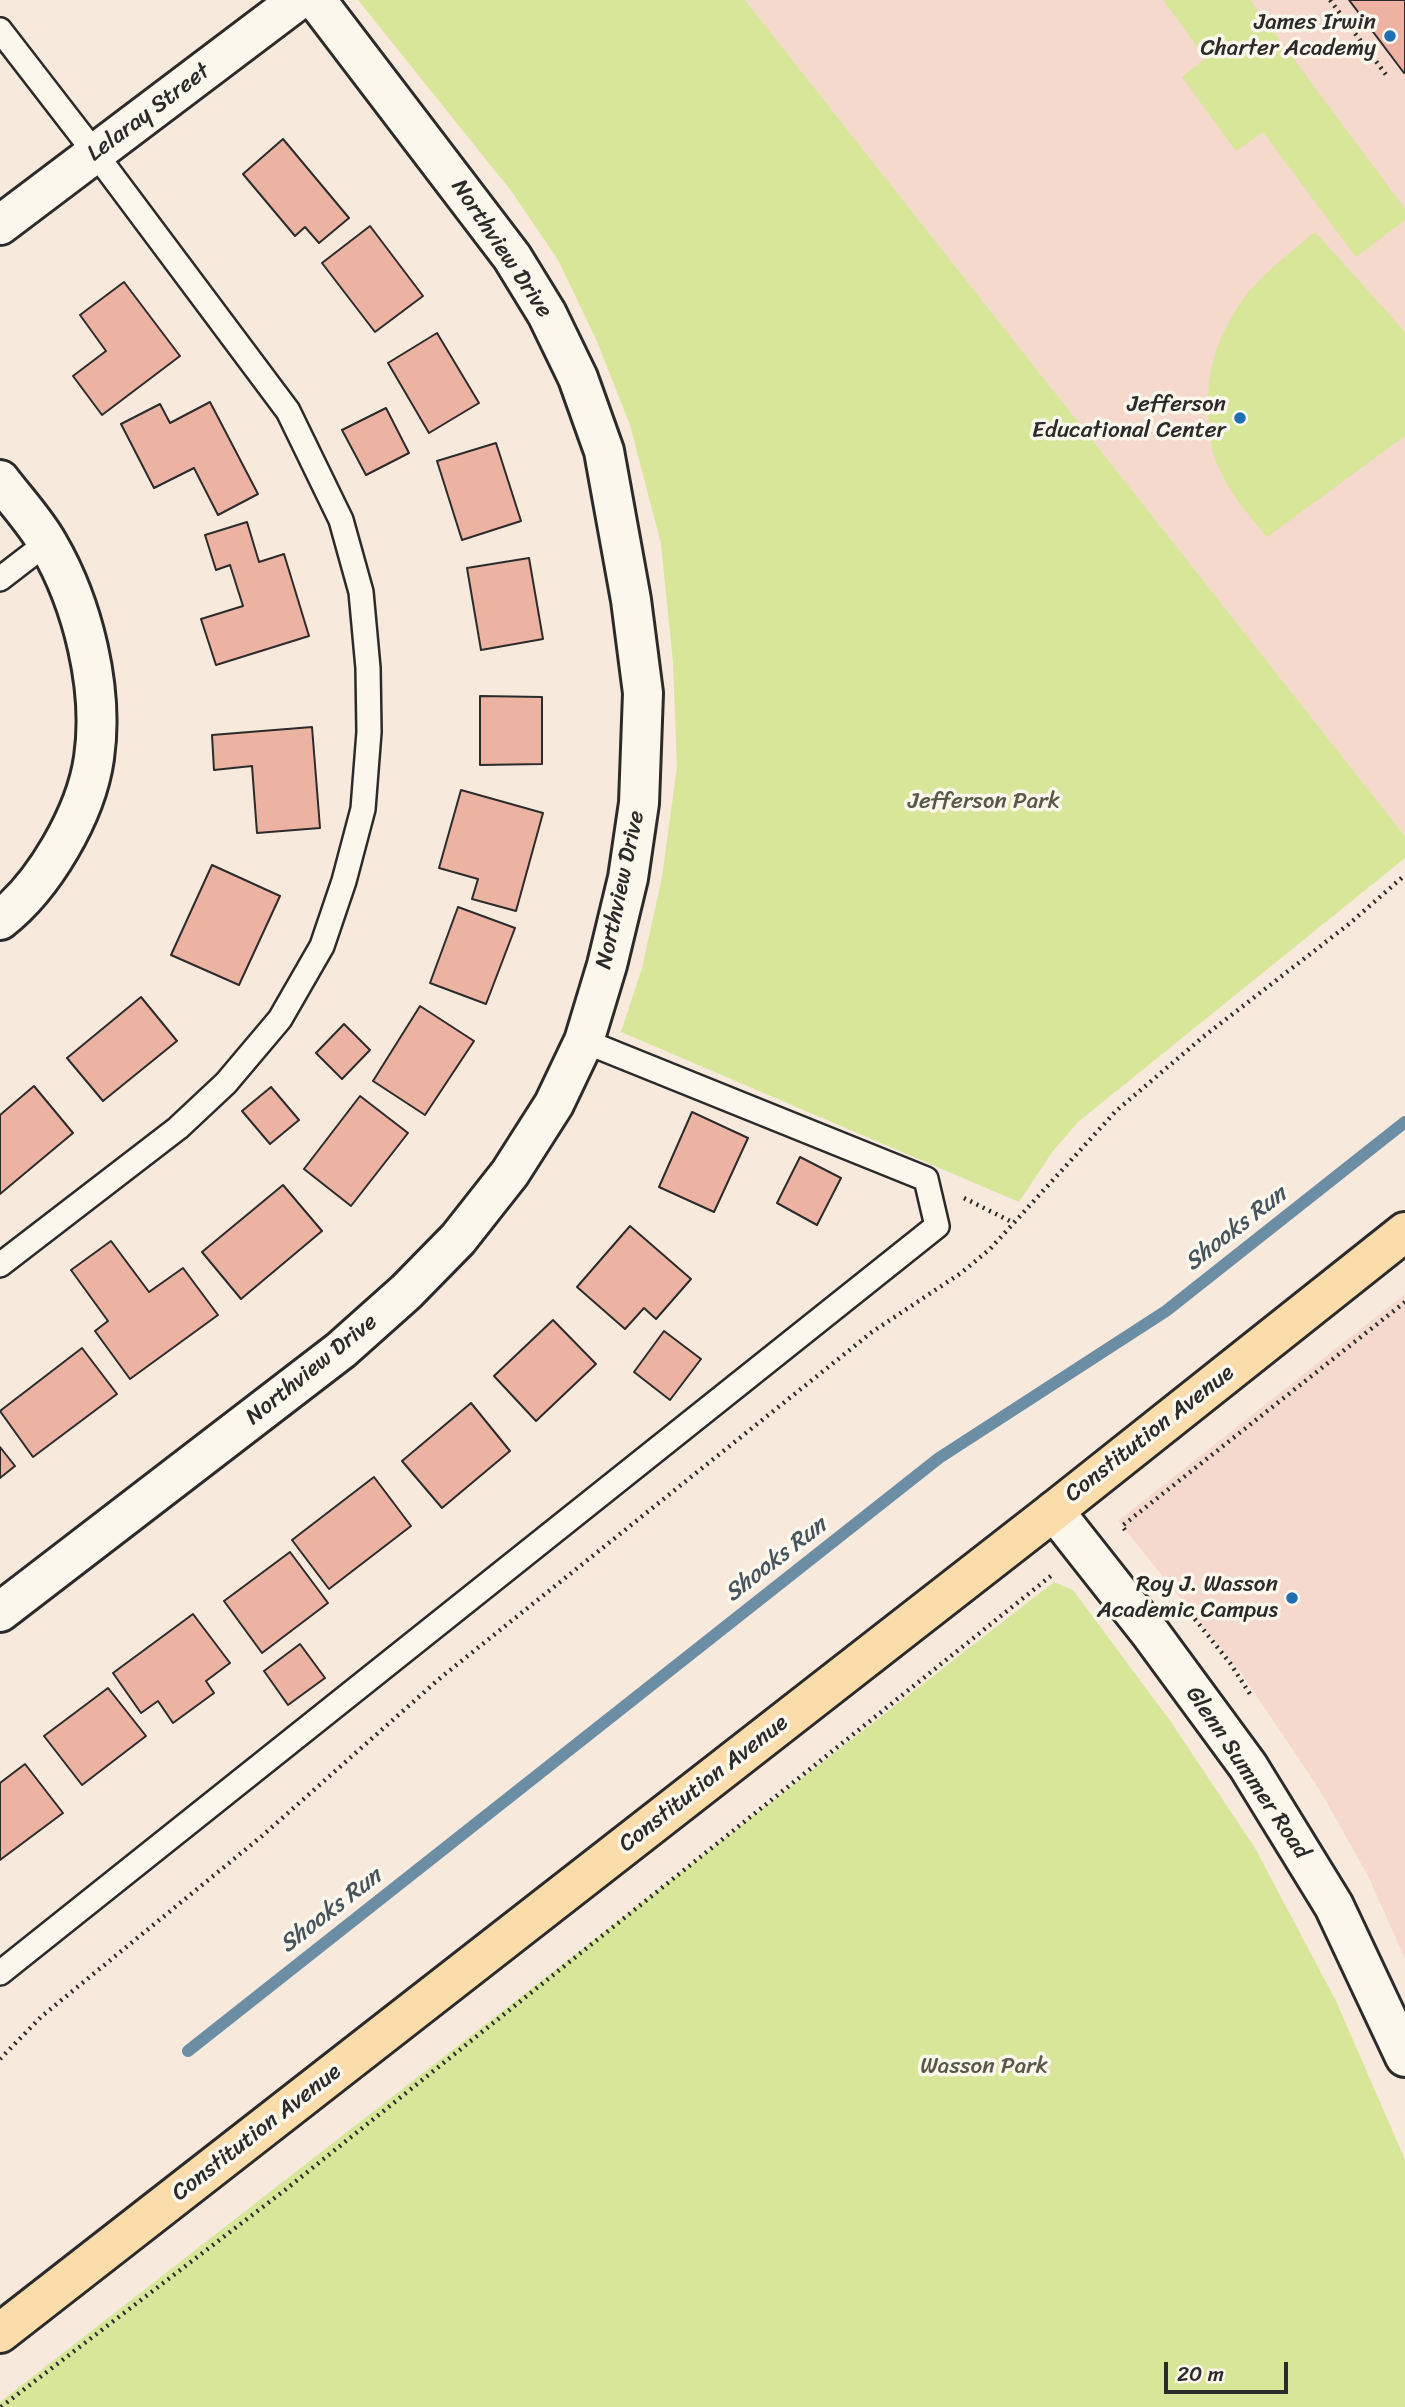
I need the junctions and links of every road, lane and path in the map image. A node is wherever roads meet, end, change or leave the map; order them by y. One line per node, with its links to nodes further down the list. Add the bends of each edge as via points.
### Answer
1 (298, 0): 6 (street, Lelaray Street)
2 (316, 0): 13 (street, Northview Drive, via 512,257 578,378 604,451 643,693 639,803 628,878)
3 (1330, 0): 5 (path)
4 (0, 30): 6 (lane)
5 (1387, 76)
6 (95, 153): 7 (street, Lelaray Street); 17 (lane, via 288,411 341,520 360,592 368,668 363,809 322,946 280,1019 226,1083 178,1128)
7 (0, 225)
8 (0, 480): 9 (street)
9 (47, 542): 10 (lane); 12 (street, via 72,594 88,647 96,705 94,759 77,818 45,873)
10 (0, 579)
11 (1405, 875): 15 (path, via 1116,1111)
12 (0, 920)
13 (584, 1041): 14 (lane); 24 (street, Northview Drive, via 554,1104 510,1173 458,1239 406,1292 341,1350)
14 (926, 1179): 15 (path); 26 (lane, via 937,1226)
15 (1014, 1223): 28 (path, via 961,1273 872,1332 439,1679 262,1836 42,2016)
16 (1405, 1232): 19 (main road, Constitution Avenue)
17 (0, 1265)
18 (1405, 1301): 20 (path)
19 (1054, 1511): 22 (street, Glenn Summer Road); 29 (main road, Constitution Avenue)
20 (1122, 1526): 21 (path); 22 (path)
21 (1130, 1536)
22 (1085, 1550): 27 (street, Glenn Summer Road, via 1248,1766 1334,1906); 30 (path, via 296,2181)
23 (1180, 1600): 25 (path)
24 (0, 1612)
25 (1251, 1697)
26 (0, 1973)
27 (1405, 2057)
28 (0, 2059)
29 (0, 2333)
30 (1, 2407)

